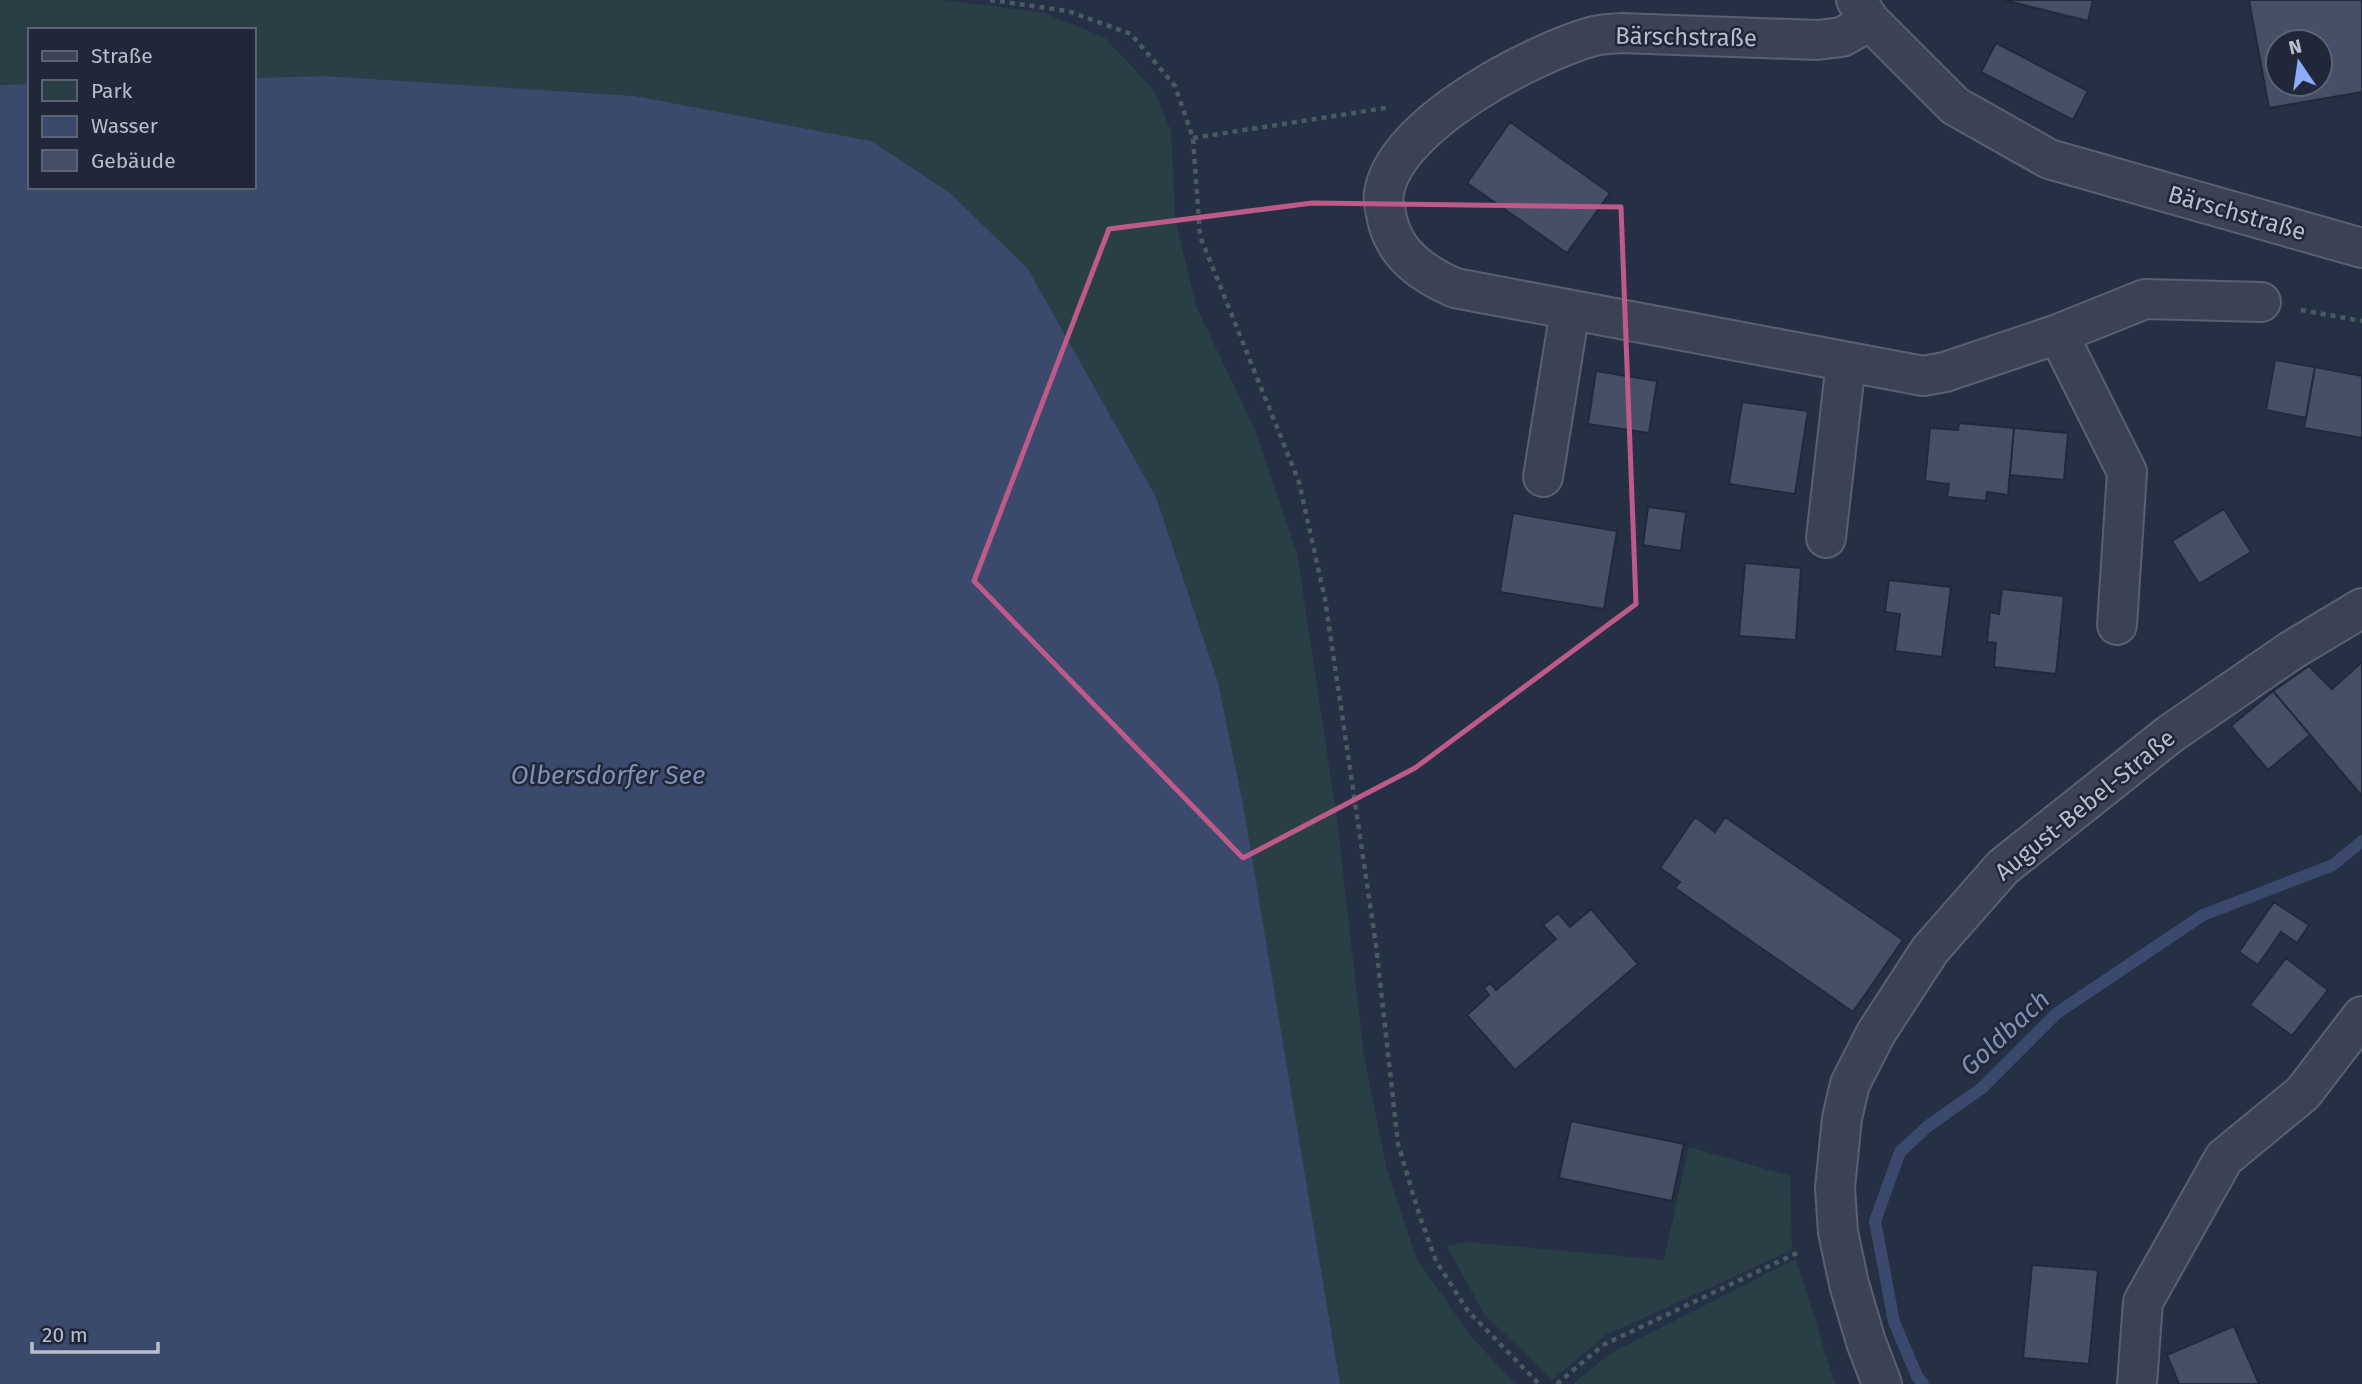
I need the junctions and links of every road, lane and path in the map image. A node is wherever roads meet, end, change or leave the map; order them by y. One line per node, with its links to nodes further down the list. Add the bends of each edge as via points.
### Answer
1 (990, 0): 4 (path, via 1068,11 1131,34 1175,86)
2 (1863, 10): 5 (street, Bärschstraße, via 1955,106 2049,159); 7 (street, Bärschstraße, via 1842,37 1817,40 1597,36 1528,63 1466,96 1409,144 1389,175 1383,195 1392,235 1412,264 1455,288)
3 (1398, 107): 4 (path)
4 (1194, 138): 17 (path, via 1200,236 1299,482 1325,600 1376,945 1398,1144 1436,1261 1468,1311)
5 (2362, 248)
6 (2261, 302): 8 (path); 9 (street, Bärschstraße, via 2145,299)
7 (1570, 310): 10 (street, Bärschstraße); 11 (street)
8 (2362, 321)
9 (2058, 334): 10 (street, Bärschstraße, via 1923,376); 14 (street, via 2127,471)
10 (1846, 362): 12 (street)
11 (1543, 477)
12 (1826, 538)
13 (2362, 608): 16 (street, August-Bebel-Straße, via 2170,734 2003,867 1930,950 1876,1033 1850,1084 1837,1157)
14 (2117, 625)
15 (2362, 1017): 20 (street, via 2303,1093 2224,1158 2143,1303)
16 (1838, 1233): 18 (path, via 1603,1345); 19 (street, August-Bebel-Straße, via 1866,1342)
17 (1539, 1384)
18 (1557, 1384)
19 (1882, 1384)
20 (2137, 1384)

